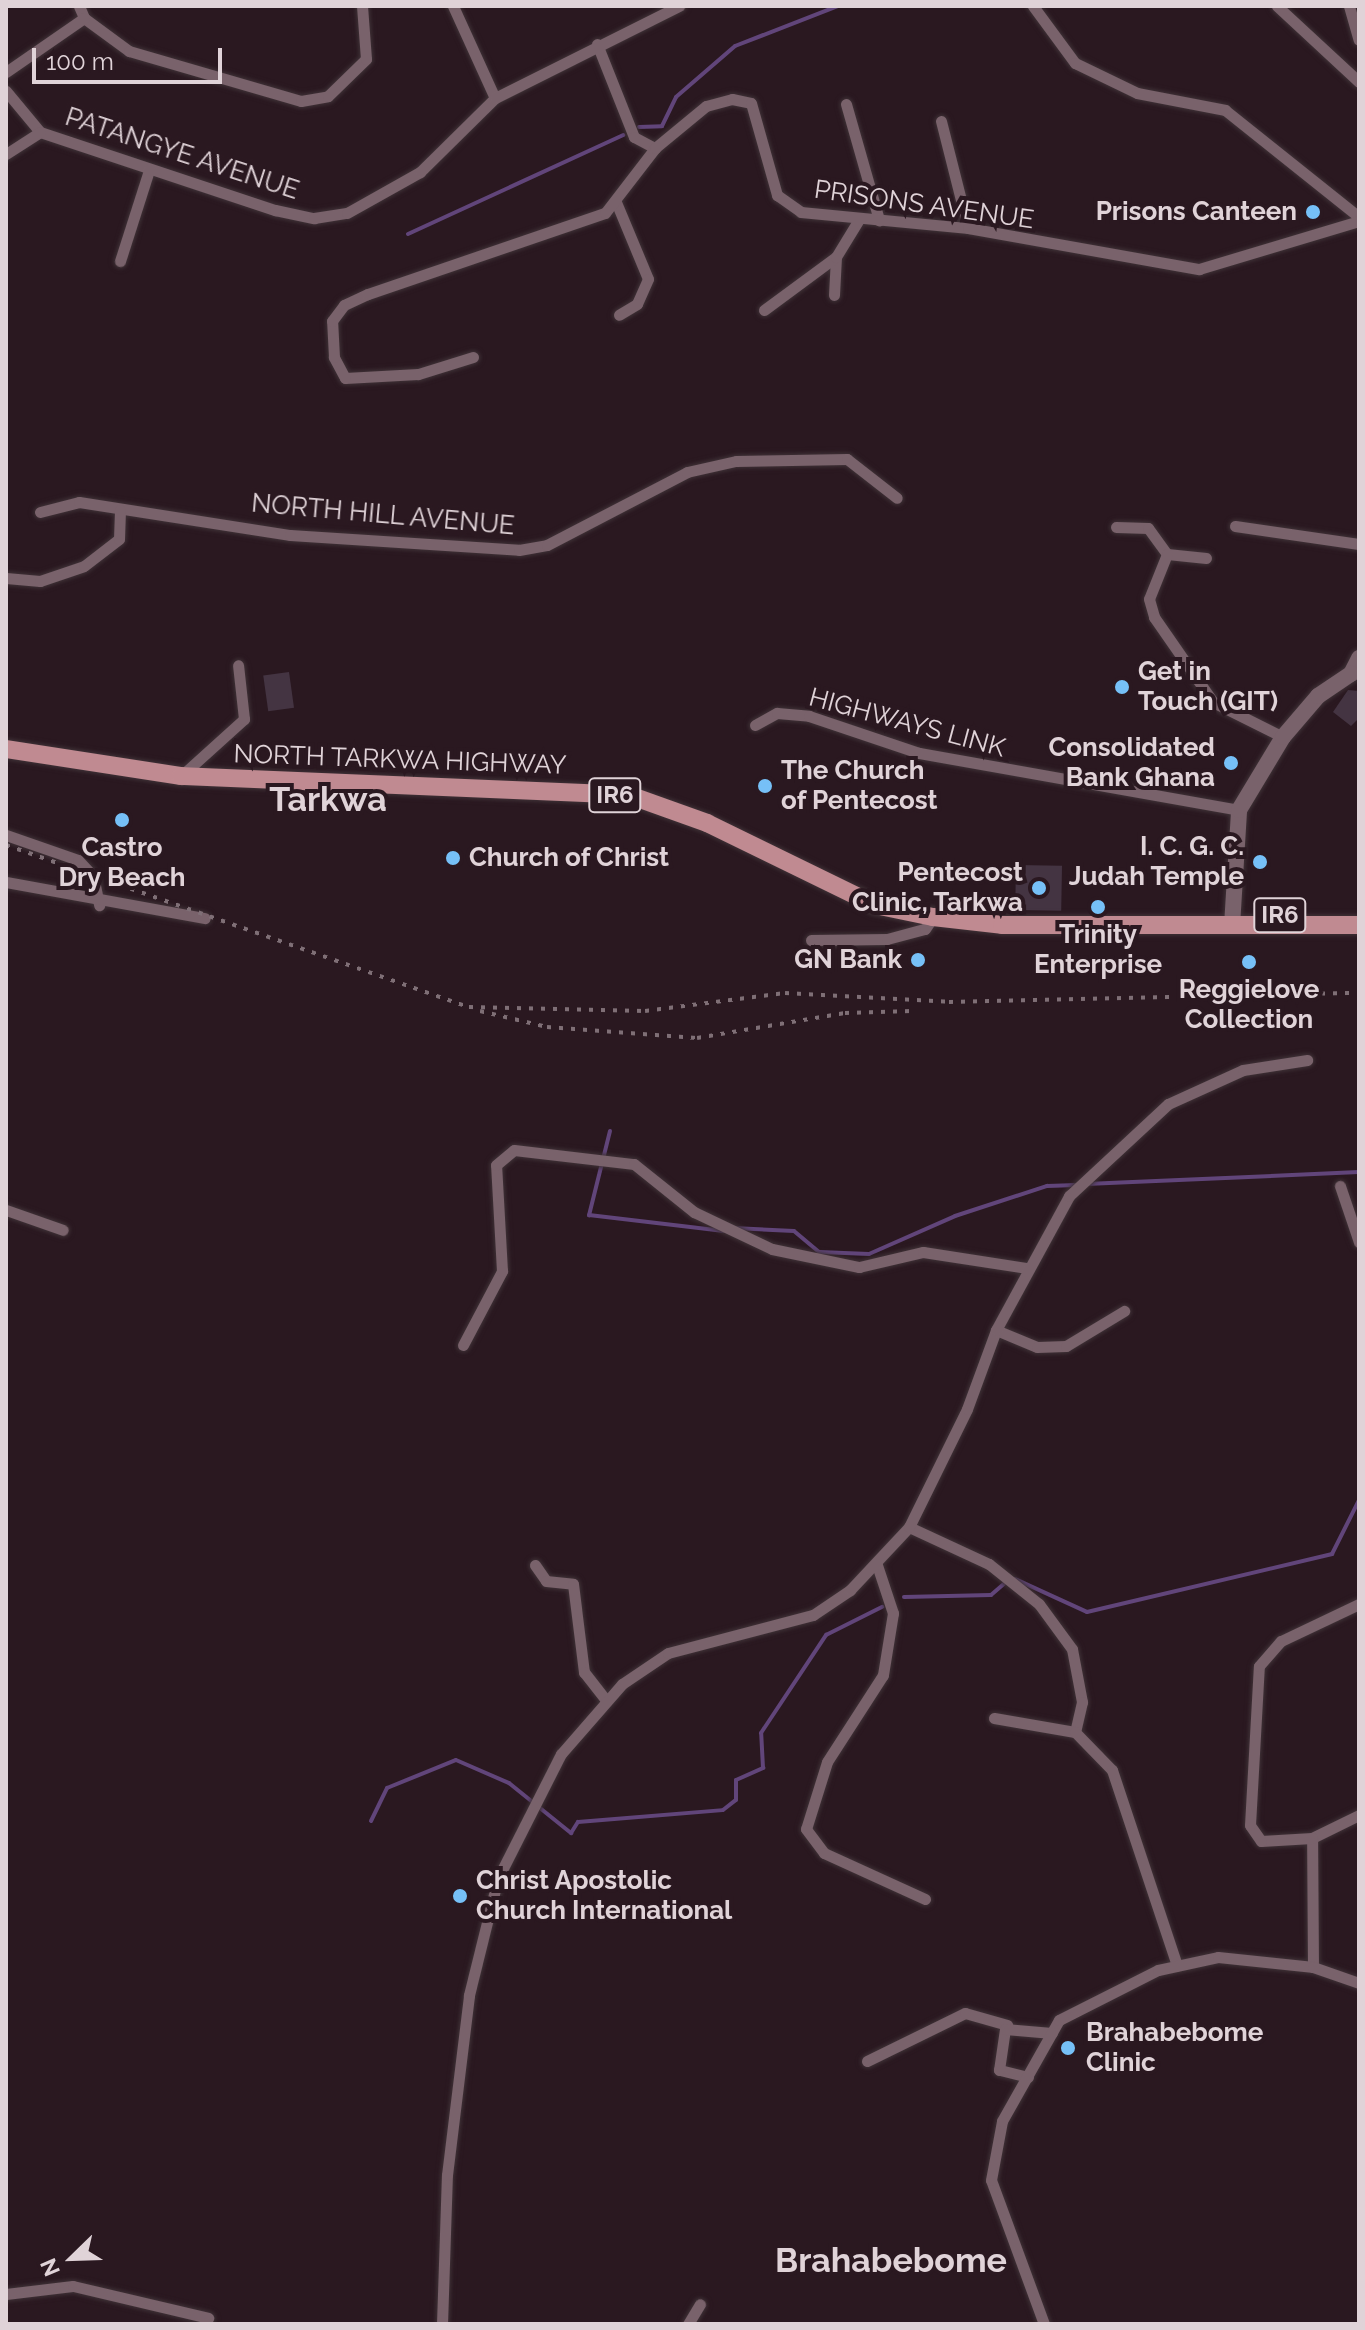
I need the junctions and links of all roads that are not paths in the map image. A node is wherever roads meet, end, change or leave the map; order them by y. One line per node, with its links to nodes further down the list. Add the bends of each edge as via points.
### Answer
1 (362, 6): 7 (street, via 366,59 328,96 301,101 129,51)
2 (453, 6): 13 (street)
3 (679, 6): 9 (street, PATANGYE AVENUE)
4 (1033, 6): 21 (street, via 1075,63 1137,93 1225,110)
5 (1277, 6): 11 (street)
6 (1349, 6): 8 (street)
7 (82, 12): 10 (street)
8 (1359, 40)
9 (597, 44): 13 (street, PATANGYE AVENUE); 17 (street, via 634,137)
10 (6, 72)
11 (1359, 82)
12 (6, 91): 16 (street)
13 (495, 98): 19 (street, PATANGYE AVENUE, via 420,172 347,213 314,218 275,210)
14 (846, 104): 22 (street)
15 (941, 121): 24 (street)
16 (40, 132): 18 (street); 19 (street, PATANGYE AVENUE)
17 (655, 148): 20 (street, PRISONS AVENUE); 23 (street, PRISONS AVENUE, via 706,106 751,103 777,195 801,212)
18 (6, 154)
19 (149, 170): 26 (street)
20 (616, 202): 29 (street, via 648,279 637,304); 30 (street, PRISONS AVENUE, via 564,230 368,294 344,305 332,321 334,357 345,378 418,374)
21 (1359, 219): 24 (street, PRISONS AVENUE, via 1199,269)
22 (879, 220): 23 (street, PRISONS AVENUE); 24 (street, PRISONS AVENUE)
23 (858, 221): 25 (street)
24 (968, 228)
25 (836, 257): 27 (street); 28 (street)
26 (120, 261)
27 (834, 295)
28 (764, 310)
29 (619, 315)
30 (473, 357)
31 (897, 498): 32 (street, NORTH HILL AVENUE, via 847,459 736,461 687,472 547,545 519,550 290,535)
32 (120, 510): 33 (street, NORTH HILL AVENUE, via 79,502); 39 (street, via 119,539 84,566 40,581)
33 (40, 512)
34 (1235, 526): 36 (street)
35 (1116, 527): 37 (street, via 1148,528)
36 (1359, 544)
37 (1167, 554): 38 (street); 44 (street, via 1149,599 1173,653 1213,702)
38 (1206, 558)
39 (6, 578)
40 (1359, 658): 42 (street)
41 (238, 665): 46 (street, via 244,719)
42 (1355, 679): 44 (street, via 1318,696)
43 (755, 725): 47 (street, HIGHWAYS LINK, via 777,713 809,716 919,753)
44 (1283, 737): 47 (street)
45 (6, 749): 46 (main road, NORTH TARKWA HIGHWAY / IR6)
46 (181, 776): 52 (main road, NORTH TARKWA HIGHWAY / IR6, via 629,795 707,823 875,905)
47 (1239, 810): 54 (street)
48 (6, 835): 50 (street, via 78,860 93,876)
49 (6, 882): 50 (street)
50 (99, 905): 53 (street)
51 (1359, 914): 54 (main road, NORTH TARKWA HIGHWAY / IR6)
52 (933, 917): 54 (main road, NORTH TARKWA HIGHWAY / IR6, via 1002,925); 56 (street, via 925,929 887,939)
53 (205, 918)
54 (1233, 921): 55 (main road, NORTH TARKWA HIGHWAY / IR6)
55 (1359, 925)
56 (811, 940)
57 (1307, 1060): 62 (street, via 1229,1074 1145,1119 1069,1196)
58 (1340, 1186): 61 (street)
59 (6, 1210): 60 (street)
60 (63, 1230)
61 (1359, 1242)
62 (1026, 1268): 64 (street); 65 (street, via 923,1252 859,1267 772,1249 694,1212 634,1164 514,1150 496,1165 502,1271)
63 (1124, 1311): 64 (street, via 1066,1346 1037,1347)
64 (996, 1330): 66 (street, via 951,1448)
65 (463, 1345)
66 (909, 1527): 68 (street); 72 (street, via 989,1564 1039,1604 1072,1649 1082,1702)
67 (535, 1565): 70 (street, via 546,1581 573,1584 584,1672)
68 (877, 1565): 70 (street, via 813,1615 668,1653); 75 (street, via 893,1613 883,1675 827,1762 806,1829 814,1847)
69 (1359, 1604): 74 (street, via 1281,1641 1259,1666 1250,1825 1261,1841)
70 (606, 1700): 86 (street, via 561,1754 491,1896 463,2029)
71 (994, 1718): 72 (street)
72 (1075, 1732): 76 (street, via 1120,1785)
73 (1359, 1815): 74 (street)
74 (1312, 1838): 77 (street)
75 (925, 1899)
76 (1177, 1965): 77 (street, via 1218,1957); 80 (street, via 1080,2005)
77 (1313, 1967): 78 (street)
78 (1359, 1983)
79 (1007, 2025): 80 (street); 81 (street, via 965,2013); 82 (street, via 997,2063 1005,2073)
80 (1052, 2033): 82 (street)
81 (867, 2061)
82 (1028, 2077): 88 (street, via 1002,2121 991,2180)
83 (6, 2294): 85 (street, via 73,2286)
84 (700, 2304): 87 (street)
85 (208, 2318)
86 (442, 2324)
87 (688, 2324)
88 (1044, 2324)

